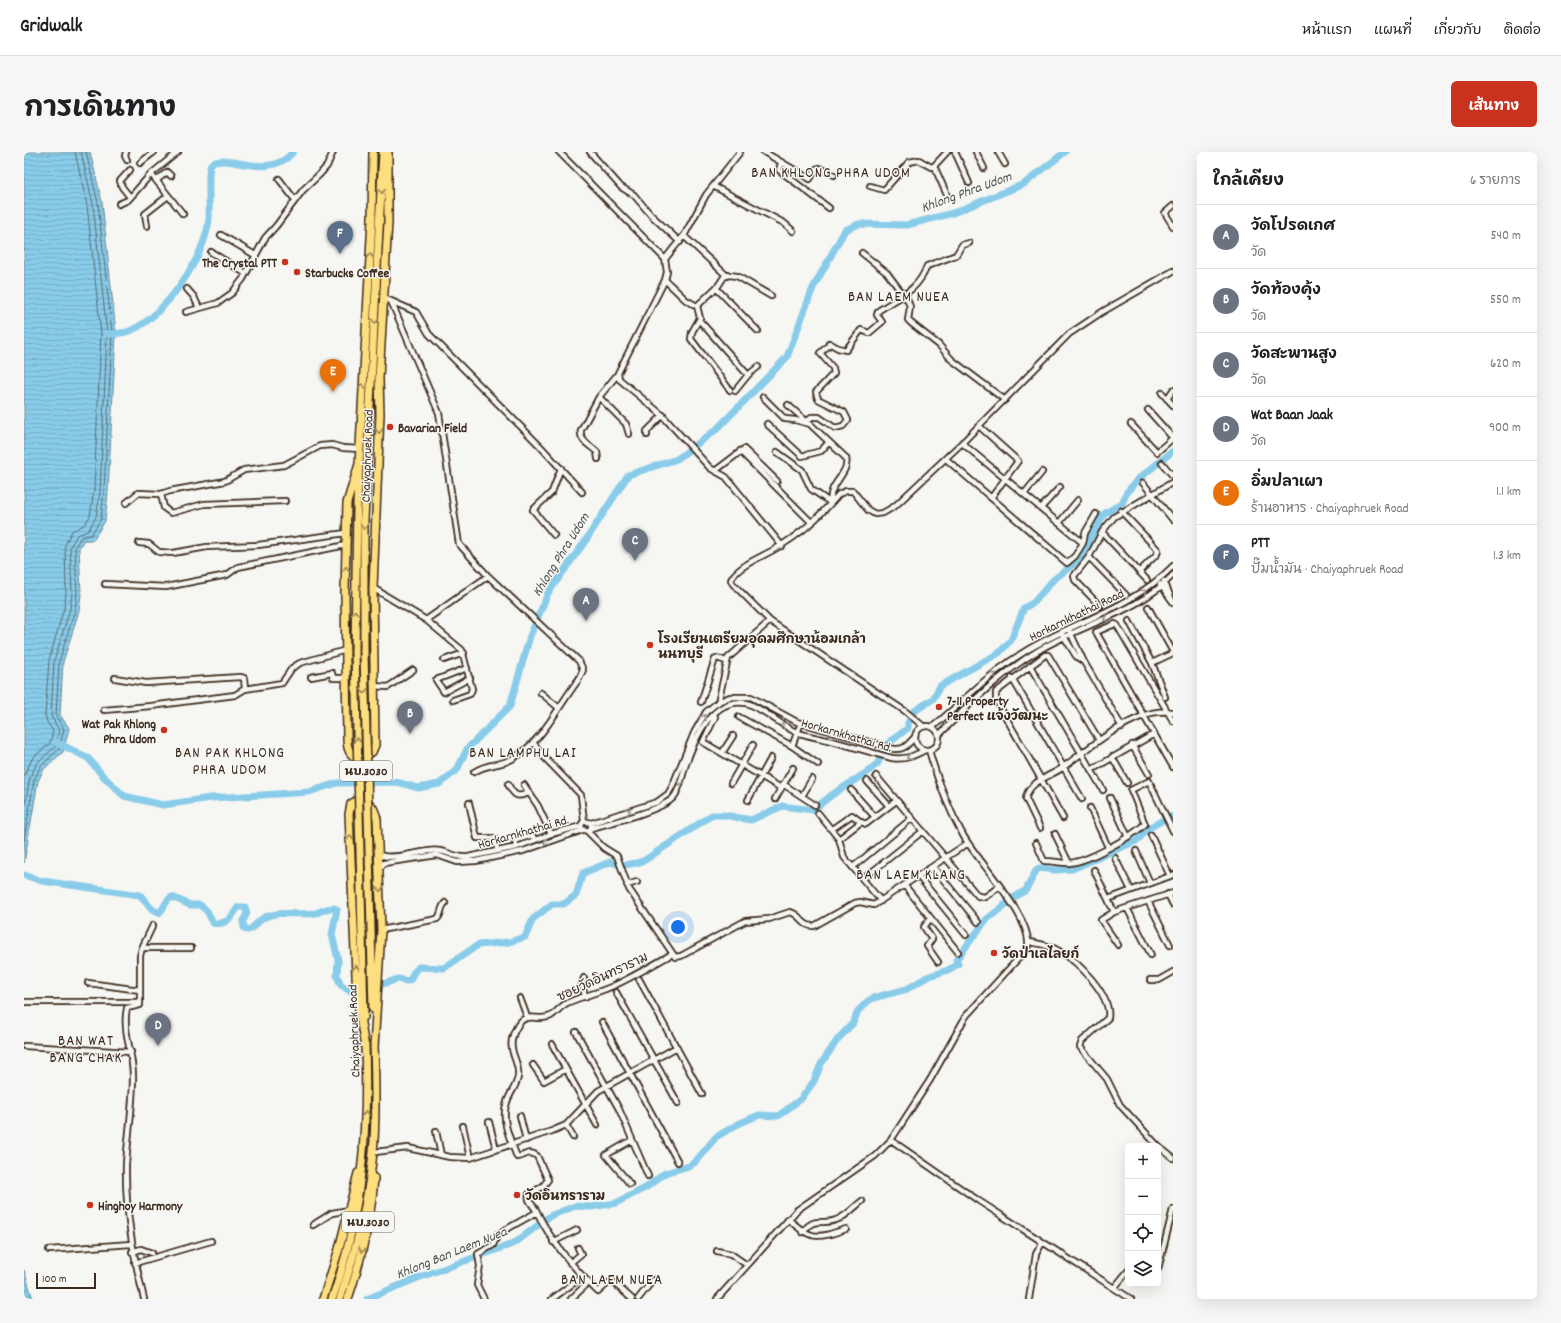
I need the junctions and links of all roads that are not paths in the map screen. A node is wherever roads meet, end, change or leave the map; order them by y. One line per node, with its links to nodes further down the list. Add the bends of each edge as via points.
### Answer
1 (126, 152): 16 (street)
2 (154, 152): 17 (street)
3 (177, 152): 20 (street)
4 (334, 152): 34 (street, via 320,174)
5 (373, 152): 88 (main road, Chaiyaphruek Road, one-way to 5)
6 (383, 152): 82 (main road, Chaiyaphruek Road, one-way to 82)
7 (388, 152): 58 (main road, Chaiyaphruek Road)
8 (559, 152): 49 (street)
9 (590, 152): 44 (street, via 621,187 634,195)
10 (740, 152): 29 (street)
11 (764, 152): 18 (street)
12 (947, 152): 21 (street)
13 (955, 152): 28 (street)
14 (976, 152): 22 (street)
15 (998, 152): 19 (street)
16 (127, 160)
17 (140, 162)
18 (781, 163): 25 (street, via 810,179 819,168); 37 (street, via 779,170)
19 (1005, 164)
20 (162, 165): 24 (street); 27 (street, via 169,174)
21 (934, 166): 30 (street, via 914,160 909,162 884,190); 31 (street)
22 (984, 168)
23 (130, 170): 33 (street, via 120,181)
24 (151, 174): 27 (street); 33 (street)
25 (834, 175)
26 (279, 179): 34 (street)
27 (157, 180): 32 (street)
28 (969, 184)
29 (713, 186): 41 (street, via 784,222); 43 (street)
30 (870, 186)
31 (947, 195)
32 (168, 196): 38 (street); 39 (street, via 145,214)
33 (130, 197): 35 (street)
34 (295, 200): 48 (street)
35 (119, 204)
36 (1173, 206): 40 (street, via 1165,213)
37 (829, 208)
38 (183, 214)
39 (147, 226)
40 (1173, 226)
41 (794, 231)
42 (221, 235): 48 (street)
43 (684, 236): 44 (street); 52 (street)
44 (680, 242): 49 (street)
45 (970, 243): 57 (street, via 962,245 956,255 927,266 922,279)
46 (211, 252): 51 (street)
47 (862, 253): 57 (street, via 887,273)
48 (255, 255): 51 (street)
49 (665, 260): 53 (street)
50 (1173, 271): 73 (street, via 1069,334)
51 (245, 273): 60 (street, via 238,287 226,299)
52 (726, 275): 54 (street); 56 (street, via 737,276)
53 (666, 280): 59 (street, via 686,300); 65 (street)
54 (716, 288): 59 (street); 63 (street)
55 (187, 289): 60 (street)
56 (771, 296)
57 (903, 296): 73 (street, via 910,307 908,315 911,323 939,345 952,360); 78 (street, via 878,311 877,315 883,321 881,324 869,333 861,330 847,350 829,344 820,353 834,373 816,395 818,399 844,412 848,420 835,428 819,417 811,417)
58 (388, 300): 67 (main road, Chaiyaphruek Road); 95 (street, via 416,312 429,334); 130 (street, via 439,413 459,544)
59 (697, 306): 62 (street)
60 (200, 308): 61 (street)
61 (186, 312)
62 (700, 320): 66 (street); 66 (street, via 692,332 691,339 732,390)
63 (758, 331)
64 (758, 367): 66 (street)
65 (617, 375): 70 (street); 77 (street, via 621,382)
66 (748, 375)
67 (379, 378): 82 (main road); 135 (main road, Chaiyaphruek Road, one-way to 135, via 380,414)
68 (1173, 390): 72 (street)
69 (1162, 393): 72 (street)
70 (599, 397): 83 (street, via 626,424); 91 (street, via 583,424 580,435 597,452)
71 (763, 397): 78 (street, via 785,419)
72 (1167, 399): 75 (street)
73 (1005, 400): 81 (street)
74 (788, 405): 78 (street)
75 (1173, 405)
76 (1148, 410): 85 (street)
77 (663, 416): 84 (street, via 646,431); 96 (street, via 701,459)
78 (806, 422): 86 (street)
79 (768, 424): 86 (street, via 802,456 821,450)
80 (1131, 424): 85 (street, via 1157,452)
81 (979, 426): 87 (street); 99 (street, via 1018,461)
82 (369, 432): 311 (main road, Chaiyaphruek Road / นบ.3030, one-way to 311, bridge, via 363,556)
83 (630, 434)
84 (647, 435)
85 (1173, 438)
86 (828, 443): 111 (street, via 847,459 830,494)
87 (962, 443): 92 (street); 99 (street)
88 (360, 449): 94 (main road, Chaiyaphruek Road); 105 (street, via 320,446 284,465 244,470 225,481)
89 (740, 451): 96 (street); 100 (street, via 744,449 749,452); 117 (street)
90 (777, 452): 111 (street, via 802,470 811,489)
91 (598, 459)
92 (946, 459): 108 (street); 111 (street, via 895,506 883,513 875,514 868,510 853,491 846,491)
93 (1162, 463): 98 (street)
94 (359, 464): 120 (main road, Chaiyaphruek Road, via 347,502); 310 (main road, Chaiyaphruek Road / นบ.3030, one-way to 94, bridge, via 355,652)
95 (561, 468): 104 (street); 121 (street, via 552,492 533,510)
96 (715, 470): 125 (street, via 726,477)
97 (1042, 472): 106 (street)
98 (1173, 476)
99 (1005, 479): 106 (street); 108 (street)
100 (778, 481)
101 (1173, 482): 107 (street)
102 (1142, 483): 107 (street)
103 (1060, 487): 113 (street)
104 (582, 492)
105 (161, 494): 110 (street, via 164,508 171,513 204,504); 112 (street, via 138,493)
106 (1024, 494): 113 (street)
107 (1152, 495): 114 (street); 116 (street)
108 (991, 498): 123 (street, via 1067,563 1075,556)
109 (1078, 500): 118 (street)
110 (285, 501)
111 (832, 502): 117 (street)
112 (126, 503)
113 (1041, 508): 118 (street)
114 (1121, 511): 119 (street); 128 (street, via 1158,550)
115 (1096, 514): 123 (street)
116 (1173, 520)
117 (812, 523): 125 (street)
118 (1059, 523): 123 (street)
119 (1102, 532): 126 (street); 128 (street)
120 (346, 533): 122 (street, via 258,545 207,547 173,553 159,552 152,546); 124 (main road, Chaiyaphruek Road)
121 (554, 535)
122 (139, 543)
123 (1082, 543)
124 (346, 546): 133 (street, via 238,567 227,575 166,587); 147 (main road, Chaiyaphruek Road, one-way to 124)
125 (782, 546): 141 (street, via 752,561 733,575 731,580)
126 (1089, 557): 136 (street); 138 (street, via 1074,577)
127 (1173, 566): 131 (street, Horkarnkhathai Road)
128 (1139, 572): 132 (street)
129 (1173, 575): 134 (street)
130 (488, 576): 140 (street); 171 (street, via 579,661 583,670 580,679)
131 (1160, 579): 134 (street); 143 (street, Horkarnkhathai Road, one-way to 131, via 1129,601)
132 (1147, 580)
133 (106, 584)
134 (1164, 585): 137 (street); 145 (street, one-way to 145, via 1132,607)
135 (373, 588): 140 (street); 162 (main road, Chaiyaphruek Road)
136 (1126, 595)
137 (1172, 601)
138 (1100, 606)
139 (1148, 607): 148 (street)
140 (426, 620): 149 (street)
141 (770, 621): 151 (street); 180 (street)
142 (1129, 621): 153 (street)
143 (1068, 629): 144 (street, Horkarnkhathai Road); 145 (street)
144 (1062, 632): 146 (street); 163 (street, Horkarnkhathai Road, one-way to 144, via 1027,650)
145 (1071, 634): 146 (street); 152 (street)
146 (1065, 637): 152 (street, via 1076,656); 165 (street, via 1040,649)
147 (346, 650): 159 (main road, Chaiyaphruek Road); 164 (street, via 294,666 282,684)
148 (1173, 652): 153 (street)
149 (464, 653): 150 (street); 155 (street)
150 (444, 660)
151 (726, 661): 169 (street, via 715,659); 170 (street)
152 (1084, 662): 181 (street)
153 (1152, 663): 167 (street)
154 (1030, 666): 161 (street); 190 (street, via 1044,655 1050,657); 199 (street)
155 (467, 668): 160 (street); 160 (street, via 436,680 444,692)
156 (413, 670): 162 (street, via 388,687)
157 (312, 677): 159 (street, via 332,673 333,678)
158 (115, 678): 164 (street, via 146,683 236,677 244,678)
159 (346, 678): 162 (main road, Chaiyaphruek Road, via 347,744 350,752 359,759 366,758 374,749)
160 (470, 678): 168 (street, via 470,694)
161 (1012, 678): 204 (street); 213 (street, via 996,692 996,700)
162 (373, 686)
163 (979, 686): 165 (street); 182 (street, Horkarnkhathai Road)
164 (245, 689): 173 (street, via 235,695)
165 (984, 692): 188 (street)
166 (541, 693): 171 (street)
167 (1165, 697)
168 (453, 700)
169 (701, 702)
170 (718, 702): 172 (street); 179 (street, Horkarnkhathai Rd., via 730,697 751,697); 238 (street, Horkarnkhathai Rd., one-way to 170, via 657,802 668,794 694,733 706,712)
171 (559, 708): 192 (street, via 548,726)
172 (719, 708): 175 (street, Horkarnkhathai Rd.); 183 (street, Horkarnkhathai Rd., one-way to 172, via 748,703 737,702)
173 (104, 710)
174 (1170, 712): 176 (street); 176 (street, via 1117,626 1115,624 1096,632); 178 (street)
175 (714, 714): 189 (street, Horkarnkhathai Rd.); 193 (street, via 715,717)
176 (1144, 716): 181 (street); 185 (street)
177 (739, 717): 196 (street)
178 (1173, 721)
179 (801, 723): 183 (street); 184 (street, Horkarnkhathai Rd.)
180 (924, 726): 182 (street); 187 (street, via 917,730)
181 (1122, 726): 190 (street)
182 (932, 727): 188 (street)
183 (797, 732): 191 (street, Horkarnkhathai Rd.); 196 (street)
184 (835, 732): 187 (street, Horkarnkhathai Rd., via 894,749 906,747); 191 (street)
185 (1154, 734): 195 (street); 205 (street)
186 (733, 736): 198 (street)
187 (915, 736): 197 (street, via 916,744)
188 (939, 736): 197 (street, via 936,746)
189 (698, 738): 193 (street); 238 (street, Horkarnkhathai Rd., one-way to 238, via 676,792 667,803)
190 (1099, 740): 199 (street)
191 (832, 741): 197 (street, Horkarnkhathai Rd., one-way to 191, via 900,759)
192 (533, 742): 208 (street, via 513,759 488,765); 238 (street, Horkarnkhathai Rd., via 581,795)
193 (703, 742): 198 (street)
194 (753, 745): 203 (street)
195 (1132, 745): 200 (street); 209 (street)
196 (792, 746): 202 (street)
197 (927, 750): 249 (street, via 950,811)
198 (722, 753): 203 (street)
199 (1081, 753): 204 (street); 207 (street)
200 (1112, 757): 207 (street); 216 (street)
201 (771, 758): 211 (street)
202 (818, 764)
203 (742, 765): 211 (street); 215 (street)
204 (1063, 767): 213 (street); 226 (street)
205 (1173, 767)
206 (793, 768): 219 (street)
207 (1091, 770): 221 (street)
208 (474, 772)
209 (1148, 774)
210 (876, 776): 228 (street)
211 (762, 777): 219 (street); 227 (street)
212 (812, 779): 223 (street)
213 (1042, 779): 235 (street); 239 (street, via 1026,796)
214 (867, 781): 231 (street)
215 (731, 783)
216 (1127, 783)
217 (508, 784): 222 (street, via 515,796)
218 (524, 784): 222 (street)
219 (782, 786): 223 (street); 225 (street)
220 (851, 790): 234 (street)
221 (1103, 790)
222 (529, 793): 243 (street)
223 (802, 796): 230 (street)
224 (1110, 798): 246 (street)
225 (775, 799)
226 (1082, 799)
227 (748, 800)
228 (896, 801): 231 (street); 236 (street)
229 (469, 803): 251 (street, via 477,838 494,838)
230 (816, 805)
231 (889, 806): 234 (street)
232 (1090, 808): 250 (street)
233 (818, 813): 240 (street)
234 (875, 817): 237 (street, via 866,824)
235 (1063, 818)
236 (911, 819): 241 (street); 258 (street)
237 (861, 822): 240 (street, via 852,815); 247 (street)
238 (587, 828): 243 (street, Horkarnkhathai Rd.); 254 (street, Horkarnkhathai Rd., one-way to 254, via 523,851 476,862 457,862 438,855); 267 (street, via 604,848 617,856)
239 (1040, 828)
240 (832, 829): 247 (street)
241 (923, 831): 255 (street); 264 (street)
242 (1173, 831): 246 (street, via 1150,781 1130,790 1145,824)
243 (552, 834): 251 (street, Horkarnkhathai Rd.)
244 (1055, 834): 257 (street)
245 (1151, 835): 262 (street)
246 (1128, 837): 250 (street)
247 (839, 839): 258 (street, via 844,857)
248 (1036, 842): 257 (street, via 1044,861)
249 (968, 843): 255 (street); 269 (street)
250 (1108, 847): 257 (street)
251 (498, 851): 254 (street, Horkarnkhathai Rd., via 463,858 438,850)
252 (1136, 851): 266 (street)
253 (378, 853): 254 (street, Horkarnkhathai Rd., via 386,858); 260 (main road); 310 (main road, one-way to 253, via 357,998 349,814 351,804 356,800 367,801 375,811)
254 (420, 855): 260 (street, Horkarnkhathai Rd., via 384,863)
255 (947, 858): 259 (street); 269 (street, via 980,897 985,897)
256 (1115, 858): 270 (street)
257 (1069, 863)
258 (852, 867): 264 (street)
259 (933, 867): 263 (street); 281 (street)
260 (379, 869): 283 (main road, one-way to 283)
261 (1094, 870): 273 (street)
262 (1172, 876): 266 (street)
263 (919, 877): 268 (street); 284 (street)
264 (863, 879): 274 (street)
265 (637, 882): 267 (street)
266 (1150, 883): 270 (street)
267 (626, 885): 291 (street)
268 (905, 886): 274 (street); 280 (street)
269 (1000, 886): 285 (street, via 1027,931)
270 (1131, 890): 273 (street)
271 (1173, 893): 272 (street)
272 (1168, 894): 275 (street); 277 (street)
273 (1108, 899): 279 (street)
274 (881, 901): 291 (street, ซอยวัดอินทราราม, via 872,906 855,903 814,926 805,925 795,913 790,912 769,919 745,921 680,956 675,957)
275 (1148, 901): 278 (street); 287 (street)
276 (445, 903): 283 (street, via 438,919)
277 (1173, 905)
278 (1126, 908): 279 (street); 292 (street)
279 (1114, 912): 286 (street, via 1101,920)
280 (930, 919): 290 (street); 293 (street, via 924,927 932,939 927,946)
281 (978, 922)
282 (153, 925): 288 (street)
283 (381, 930): 311 (main road)
284 (966, 935)
285 (1030, 942): 331 (street, via 1018,960 966,1016 930,1080); 339 (street, via 1046,945 1068,956 1103,995 1109,1012 1108,1018 1082,1041 1080,1048 1107,1079 1120,1105 1158,1146)
286 (1118, 945)
287 (1170, 945)
288 (142, 948): 289 (street); 299 (street)
289 (191, 948)
290 (958, 952)
291 (672, 954): 301 (street, ซอยวัดอินทราราม, via 612,987)
292 (1151, 955)
293 (938, 962)
294 (1173, 972): 297 (street, via 1159,980)
295 (584, 978): 301 (street, via 582,983)
296 (639, 979): 312 (street)
297 (1150, 980)
298 (88, 983): 299 (street)
299 (140, 990): 304 (street)
300 (616, 992): 314 (street)
301 (585, 997): 305 (street, ซอยวัดอินทราราม, via 567,1003 547,1017)
302 (520, 998): 305 (street)
303 (24, 1002): 304 (street)
304 (140, 1002): 313 (street, via 140,1005 127,1008 125,1020)
305 (527, 1017): 333 (street, via 517,1026 511,1048 518,1076 504,1109 504,1118)
306 (602, 1022): 317 (street)
307 (576, 1032): 318 (street)
308 (552, 1044): 316 (street)
309 (24, 1046): 313 (street)
310 (365, 1048): 335 (main road, Chaiyaphruek Road / นบ.3030, one-way to 310)
311 (374, 1048): 332 (main road, Chaiyaphruek Road / นบ.3030)
312 (676, 1048): 314 (street); 319 (street)
313 (130, 1052): 355 (street, via 133,1080 126,1183)
314 (654, 1060): 317 (street); 320 (street)
315 (533, 1065): 316 (street, via 544,1081)
316 (566, 1069): 321 (street)
317 (630, 1073): 318 (street); 340 (street)
318 (606, 1085): 321 (street); 330 (street)
319 (702, 1094)
320 (678, 1103)
321 (585, 1104): 324 (street); 325 (street)
322 (520, 1116): 329 (street)
323 (489, 1122): 334 (street)
324 (566, 1124): 328 (street); 329 (street)
325 (597, 1125)
326 (463, 1126): 338 (street)
327 (436, 1131): 337 (street)
328 (573, 1137)
329 (526, 1140): 333 (street)
330 (632, 1140): 341 (street); 342 (street, via 606,1155)
331 (891, 1140): 347 (street, via 875,1156 818,1194); 354 (street)
332 (374, 1142): 336 (main road, Chaiyaphruek Road / นบ.3030); 373 (main road, Chaiyaphruek Road / นบ.3030, via 364,1212)
333 (512, 1144): 334 (street); 346 (street, via 518,1157 530,1152 537,1156 548,1180 529,1195)
334 (496, 1149): 338 (street)
335 (364, 1152): 345 (main road); 372 (main road, Chaiyaphruek Road / นบ.3030, via 355,1216)
336 (375, 1152): 337 (street, via 408,1148); 374 (main road, Chaiyaphruek Road / นบ.3030, one-way to 374, via 371,1208 357,1273)
337 (441, 1155): 338 (street)
338 (470, 1158)
339 (1173, 1158)
340 (678, 1162)
341 (648, 1176)
342 (630, 1184)
343 (862, 1201): 351 (street, via 838,1220 816,1221)
344 (1173, 1209): 361 (street)
345 (349, 1210): 348 (street, via 332,1213); 371 (main road, นบ.3030)
346 (537, 1212): 353 (street); 375 (street, via 498,1234 493,1245 479,1256 477,1285)
347 (788, 1219): 351 (street); 364 (street)
348 (313, 1224)
349 (846, 1229): 351 (street, via 822,1236 806,1235)
350 (577, 1230): 353 (street)
351 (802, 1232)
352 (211, 1242): 362 (street)
353 (554, 1242): 363 (street)
354 (1042, 1243): 369 (street); 381 (street, via 1035,1258)
355 (131, 1244): 357 (street); 359 (street)
356 (578, 1248): 363 (street, via 581,1254)
357 (48, 1250)
358 (717, 1251): 364 (street, via 729,1253)
359 (132, 1252): 360 (street, via 140,1249); 362 (street)
360 (152, 1253)
361 (1161, 1257)
362 (135, 1263): 370 (street)
363 (570, 1263): 366 (street)
364 (747, 1265): 380 (street)
365 (1125, 1275): 369 (street)
366 (582, 1277): 368 (street); 376 (street)
367 (653, 1280): 379 (street)
368 (588, 1283): 377 (street); 378 (street, via 598,1292 608,1282 613,1282)
369 (1114, 1288): 382 (street)
370 (144, 1299)
371 (323, 1299)
372 (332, 1299)
373 (340, 1299)
374 (348, 1299)
375 (484, 1299)
376 (552, 1299)
377 (571, 1299)
378 (632, 1299)
379 (638, 1299)
380 (717, 1299)
381 (1029, 1299)
382 (1132, 1299)

